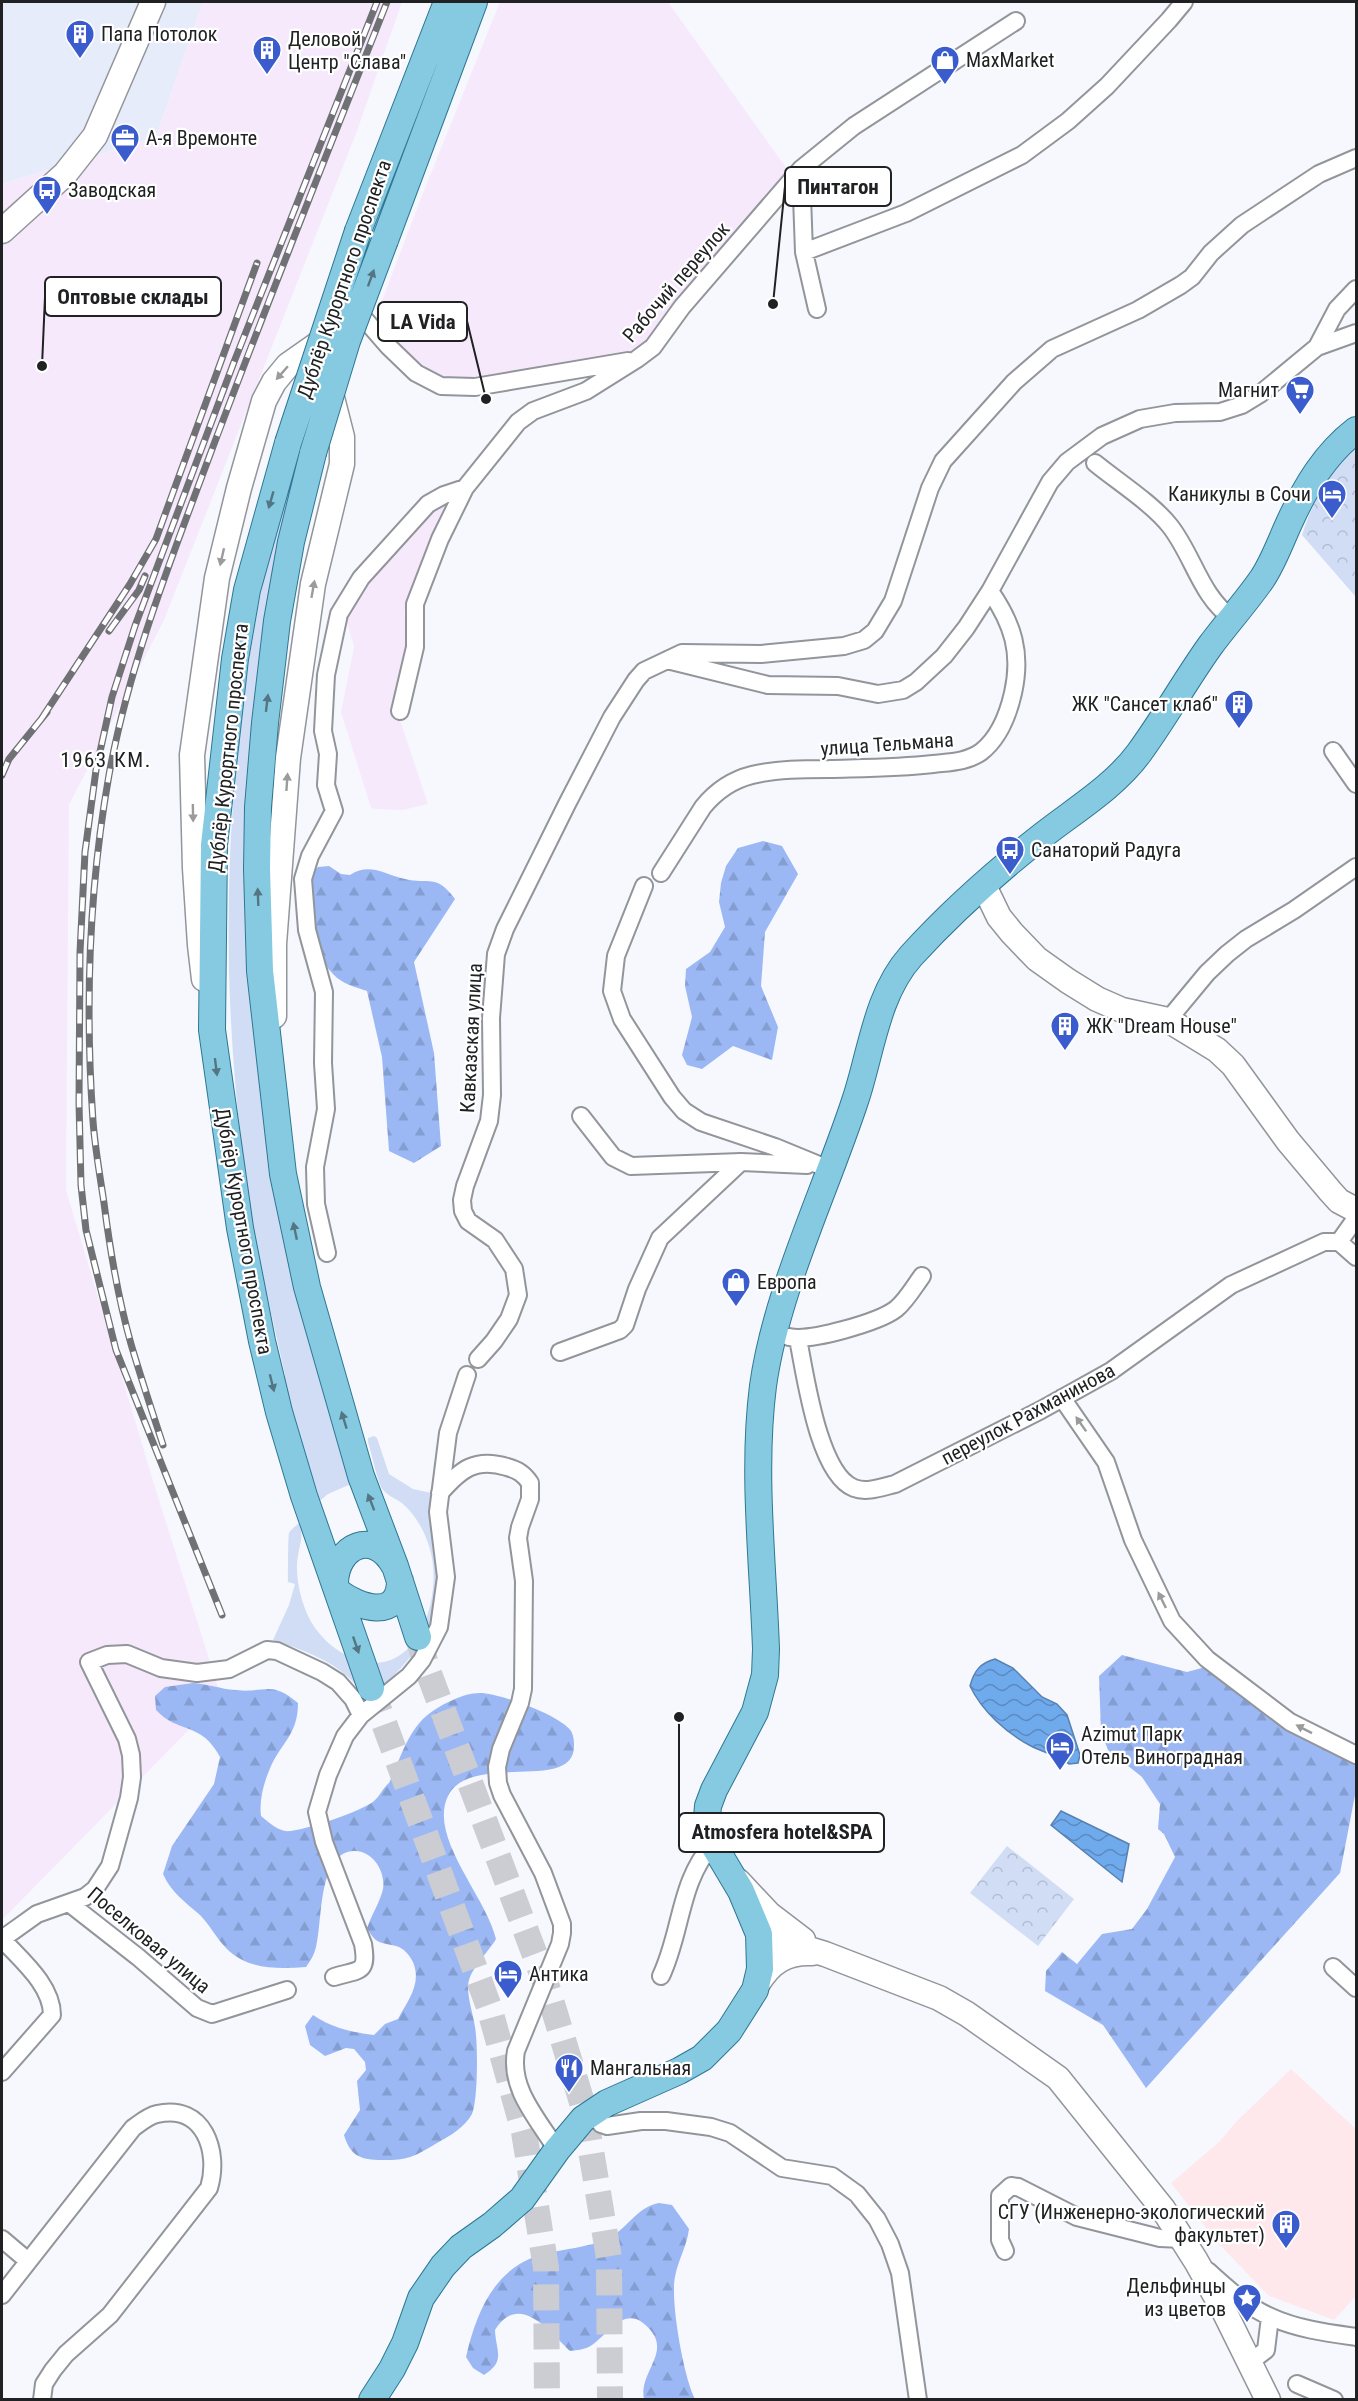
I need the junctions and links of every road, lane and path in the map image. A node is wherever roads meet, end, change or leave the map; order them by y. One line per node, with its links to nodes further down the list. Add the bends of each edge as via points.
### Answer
1 (153, 2): 9 (main road, via 95,136 64,174)
2 (447, 2): 32 (main road, Дублёр Курортного проспекта, one-way to 32, bridge, via 358,231 288,443 248,590 214,845)
3 (460, 2): 12 (main road)
4 (474, 2): 33 (main road, Дублёр Курортного проспекта, one-way to 4, bridge, via 260,971 258,807 277,621 291,542 347,341)
5 (1184, 2): 10 (street, via 1107,86 1022,155 906,213)
6 (1016, 21): 8 (street, Рабочий переулок, via 854,126)
7 (1356, 158): 23 (street, Кавказская улица, via 1318,174 1242,225 1181,285 1138,310 1052,349 1014,382 943,461 930,488 893,601 875,631 864,640 844,646 761,654 688,653)
8 (801, 169): 10 (street); 17 (street, Рабочий переулок, via 653,347)
9 (2, 231)
10 (804, 252): 13 (street)
11 (1356, 289): 16 (street, via 1337,309)
12 (343, 297): 15 (main road); 17 (street, via 416,373 441,386 485,385)
13 (817, 309)
14 (1356, 333): 16 (street)
15 (325, 347): 32 (main road, one-way to 32, via 288,365 264,401 217,578 192,754 200,945); 33 (main road, one-way to 15, via 274,944 288,758 313,585 342,464 342,437)
16 (1317, 347): 21 (street, via 1242,405 1220,412 1140,419 1080,450 1050,482)
17 (637, 359): 20 (street, Рабочий переулок, via 586,391 525,415)
18 (1356, 430): 22 (main road, via 1317,470 1263,577)
19 (1095, 463): 22 (street, via 1169,524 1212,598)
20 (465, 488): 24 (street, Рабочий переулок, via 415,604 415,647); 40 (street, via 428,504 361,578 339,614 326,675 326,785 334,811 310,856 303,879 307,930 324,992 326,1109 315,1167 315,1204)
21 (990, 591): 23 (street, via 944,656 916,682 888,694 828,685 768,685); 28 (street, улица Тельмана, via 1012,627 1016,676 1002,727 981,752 958,762 902,768 752,775 711,797)
22 (1232, 618): 30 (main road, via 1122,773)
23 (667, 660): 45 (street, Кавказская улица, via 640,676 612,717 532,873 496,954 489,1121 465,1186 463,1211 468,1221 495,1240 514,1269 518,1295 509,1319)
24 (400, 711)
25 (1332, 751): 26 (street)
26 (1356, 784)
27 (1356, 867): 31 (street, via 1227,954)
28 (661, 873)
29 (644, 886): 36 (street, via 616,956 612,991 622,1019 672,1097 692,1117)
30 (984, 886): 31 (main road, via 999,917 1036,959 1097,999); 36 (main road, via 909,958 894,981 856,1099)
31 (1168, 1020): 37 (main road, via 1194,1034 1233,1065 1330,1191)
32 (212, 1030): 50 (main road, Дублёр Курортного проспекта, one-way to 50, via 240,1228 262,1341 304,1496)
33 (274, 1102): 49 (main road, Дублёр Курортного проспекта, one-way to 33, via 361,1476 307,1287 283,1174)
34 (581, 1116): 35 (street, via 613,1157 631,1166)
35 (741, 1162): 36 (street); 44 (street, via 660,1238 625,1325)
36 (824, 1167): 43 (main road, via 795,1267)
37 (1356, 1210)
38 (1356, 1218): 39 (street)
39 (1339, 1242): 41 (street); 47 (street, переулок Рахманинова, via 1324,1242 1231,1285 1112,1371)
40 (327, 1253)
41 (1356, 1257)
42 (922, 1276): 43 (street, via 898,1307 885,1316 822,1335)
43 (787, 1335): 47 (street, переулок Рахманинова, via 824,1449 843,1481 854,1488 874,1490 895,1484); 55 (main road, via 763,1383 758,1453 765,1675 756,1712 708,1806)
44 (560, 1352)
45 (478, 1359)
46 (467, 1375): 48 (street, via 448,1433)
47 (1062, 1398): 54 (street, one-way to 47, via 1290,1722 1207,1659 1172,1621 1133,1540 1106,1462)
48 (441, 1493): 53 (street, via 438,1512 446,1577 439,1627 409,1676); 69 (street, via 456,1476 483,1463 520,1471 530,1483 530,1499 518,1538 524,1581 523,1689 501,1749 497,1774 502,1795 543,1873 561,1924 560,1944 514,2062 520,2093)
49 (397, 1573): 50 (main road, via 400,1588 395,1598 381,1607 360,1605); 50 (main road, via 383,1550 360,1545 341,1557 336,1568); 51 (main road, Дублёр Курортного проспекта)
50 (336, 1587): 52 (main road, Дублёр Курортного проспекта, one-way to 52)
51 (418, 1636)
52 (371, 1688)
53 (361, 1715): 57 (street, Поселковая улица, via 338,1682 277,1651 267,1650 229,1669 197,1673 161,1668 127,1654 107,1655 89,1662 128,1738 132,1777 110,1866 95,1889); 63 (street, via 345,1736 317,1812 366,1961 360,1971)
54 (1356, 1755)
55 (713, 1844): 56 (main road); 62 (street, via 701,1858 682,1903)
56 (729, 1872): 58 (main road); 60 (main road, via 782,1925)
57 (69, 1903): 59 (street, via 36,1914); 66 (street, Поселковая улица, via 197,2008 212,2014)
58 (759, 1934): 60 (main road); 64 (main road)
59 (2, 1939): 67 (street, via 52,2002 52,2015)
60 (825, 1954): 64 (main road, via 781,1958); 71 (main road, via 939,1998 1058,2078 1163,2209)
61 (1333, 1967): 65 (street)
62 (661, 1976)
63 (334, 1977)
64 (758, 1983): 68 (main road, via 729,2031 702,2058)
65 (1356, 1988)
66 (287, 1990)
67 (2, 2072)
68 (592, 2112): 69 (main road); 82 (street, via 607,2126 666,2121 711,2127 730,2133 783,2168 832,2176 857,2194 877,2219 900,2273)
69 (557, 2150): 81 (main road, via 522,2199 442,2266 421,2298 395,2364)
70 (2, 2239): 73 (street)
71 (1182, 2239): 72 (street, via 1160,2238 1077,2217 1011,2186 1000,2196 1000,2240); 74 (main road)
72 (1005, 2251)
73 (28, 2260): 75 (street); 80 (street, via 133,2128 158,2113 177,2113 202,2129 212,2146 214,2172 209,2188 110,2315 60,2362 44,2384)
74 (1196, 2261): 76 (street, via 1228,2290); 78 (main road)
75 (2, 2295)
76 (1270, 2317): 77 (street, via 1315,2331); 78 (street, via 1266,2350)
77 (1356, 2337)
78 (1248, 2363): 83 (main road)
79 (1297, 2384): 84 (street)
80 (42, 2400)
81 (372, 2400)
82 (918, 2400)
83 (1268, 2400)
84 (1334, 2400)

